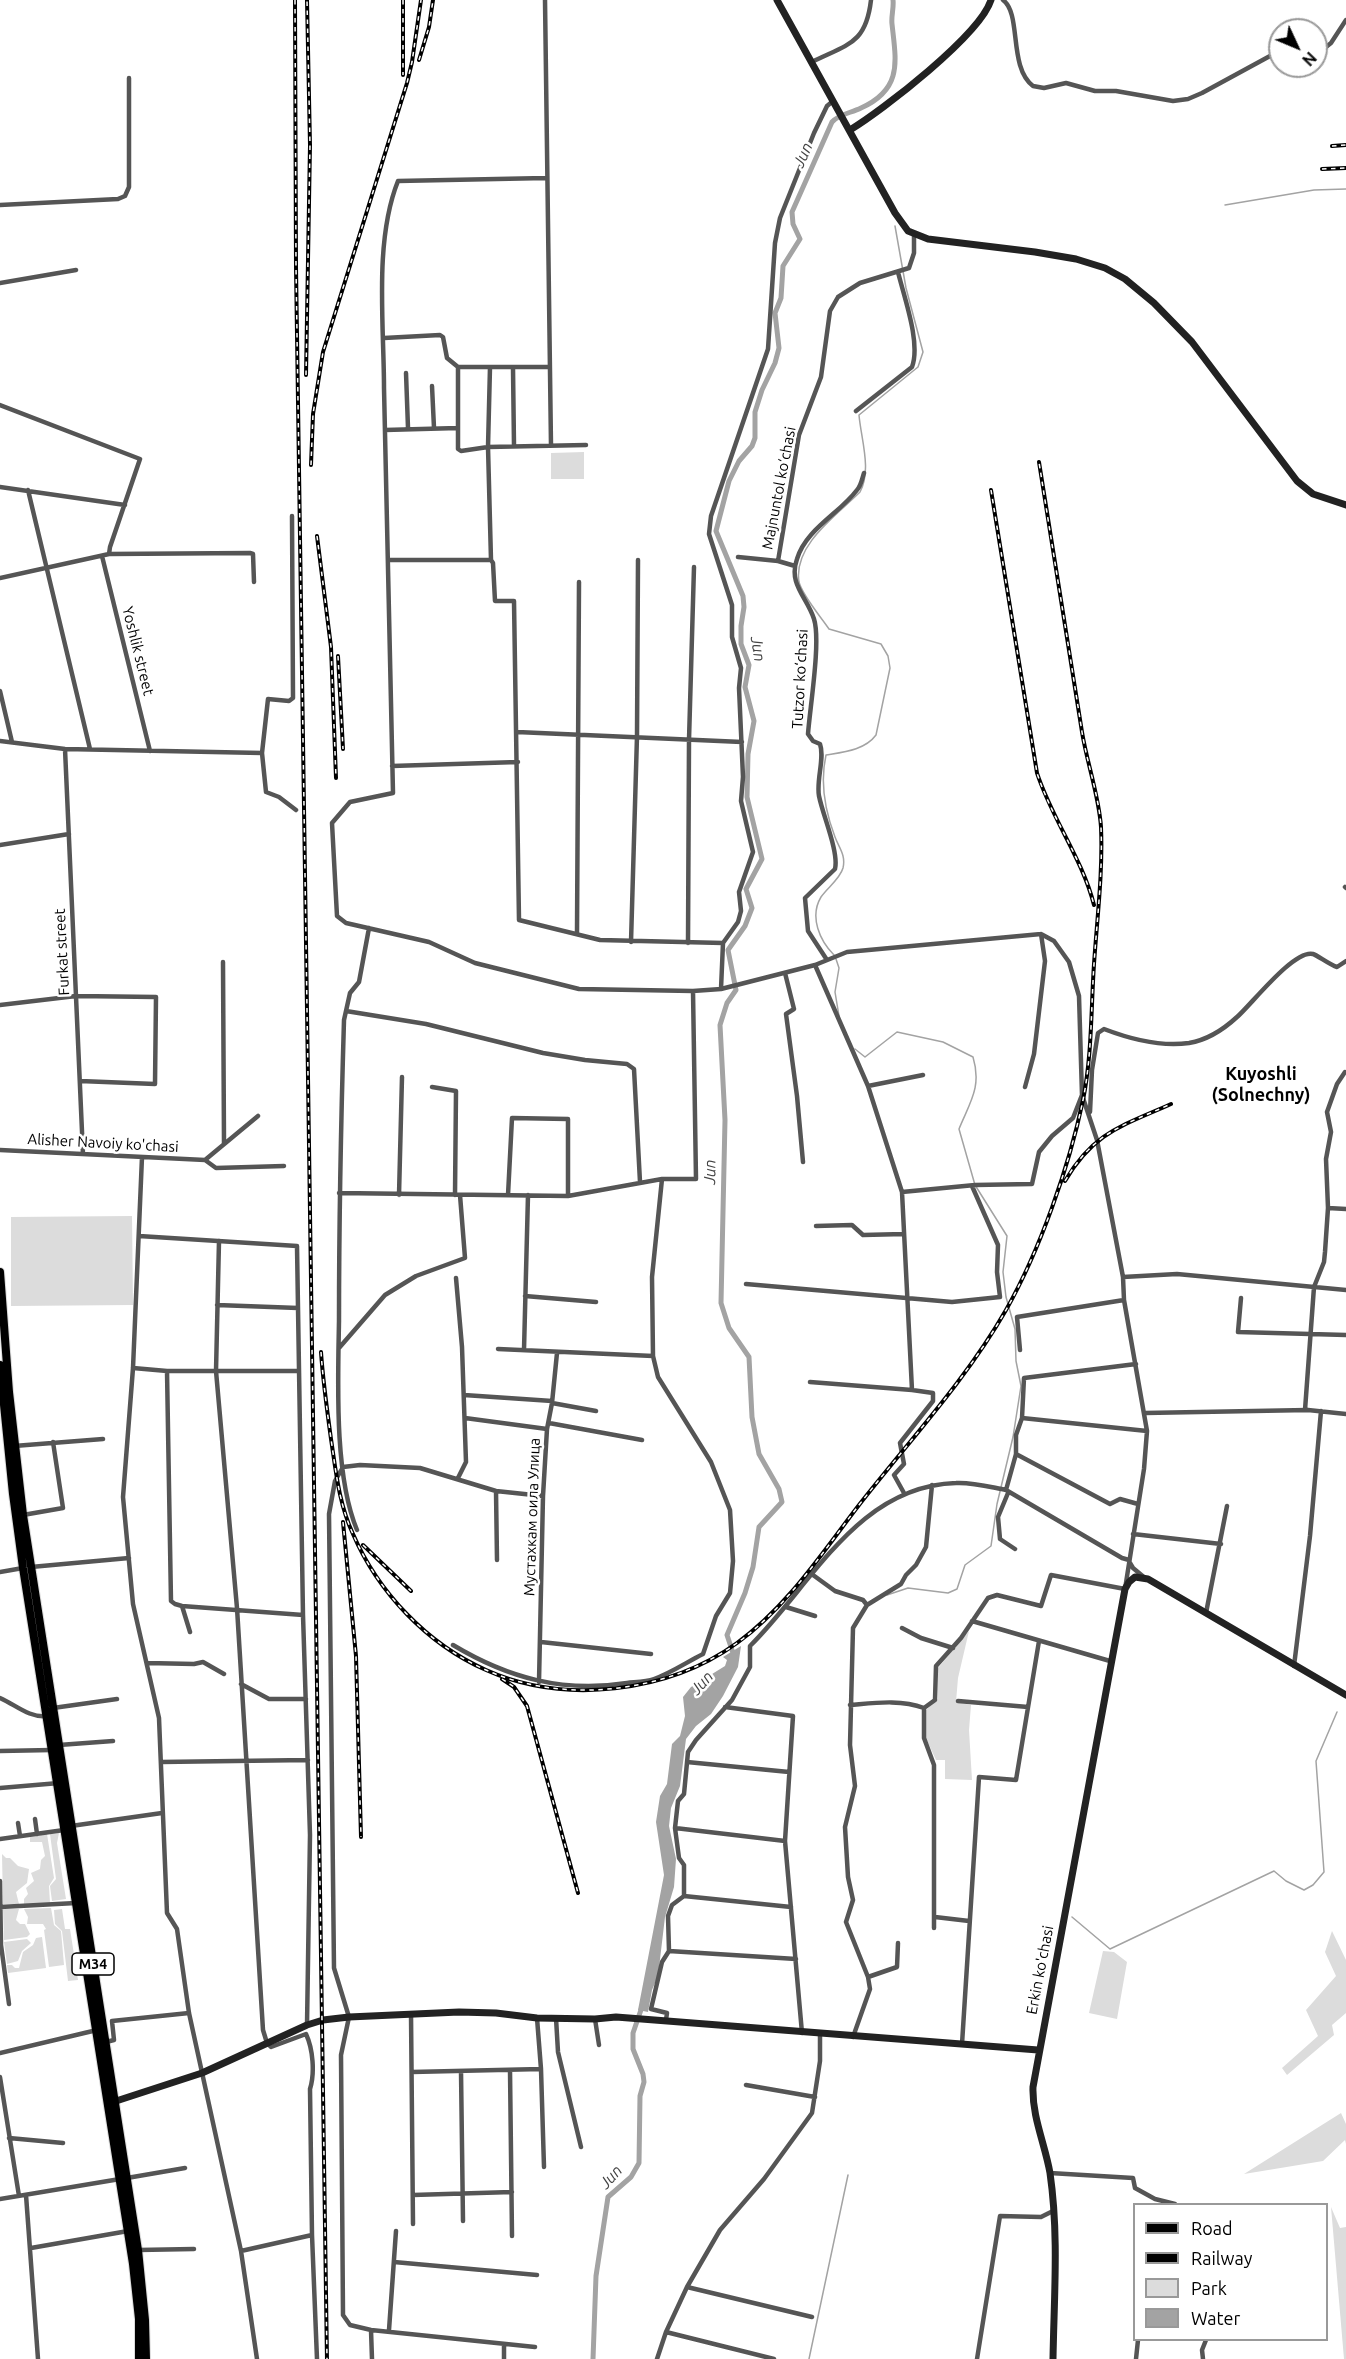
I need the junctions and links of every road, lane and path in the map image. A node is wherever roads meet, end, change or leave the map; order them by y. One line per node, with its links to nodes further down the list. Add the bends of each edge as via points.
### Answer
1 (545, 0): 13 (street)
2 (777, 0): 9 (main road)
3 (872, 0): 9 (street, via 869,21 861,36)
4 (991, 0): 12 (main road, via 980,22 957,45 878,113)
5 (1003, 0): 8 (street, via 1011,11 1023,73 1033,86 1066,83 1095,91 1173,101 1195,96)
6 (1346, 20): 7 (street)
7 (1328, 45)
8 (1268, 57)
9 (812, 62): 11 (main road)
10 (129, 78): 14 (street, via 129,187 124,196)
11 (833, 101): 12 (main road); 61 (street, via 814,133 780,218 768,349 711,516 709,534 732,605 732,637 741,668)
12 (850, 130): 15 (main road, via 895,213)
13 (546, 178): 19 (street, via 398,181 390,200 383,240); 22 (street)
14 (0, 205)
15 (914, 234): 17 (street, via 914,253 909,268); 40 (main road, via 1076,259 1125,279 1192,342 1298,480 1313,494)
16 (76, 270): 18 (street)
17 (902, 271): 27 (street, via 915,358 912,367); 48 (street, Majnuntol ko‘chasi, via 860,283 838,297 830,311 821,377 799,435)
18 (0, 283)
19 (384, 338): 20 (street, via 440,335 447,358); 31 (street)
20 (458, 367): 21 (street); 30 (street)
21 (490, 367): 23 (street); 35 (street)
22 (549, 367): 23 (street); 34 (street)
23 (513, 368): 33 (street)
24 (406, 373): 28 (street)
25 (432, 386): 29 (street)
26 (0, 405): 39 (street, via 140,458)
27 (856, 411)
28 (408, 428): 29 (street); 31 (street)
29 (434, 428): 30 (street)
30 (458, 428): 35 (street, via 459,451)
31 (385, 430): 45 (street)
32 (586, 445): 34 (street)
33 (514, 446): 34 (street); 35 (street)
34 (551, 446)
35 (489, 447): 46 (street)
36 (864, 473): 49 (street, via 859,489 810,537)
37 (0, 487): 38 (street)
38 (28, 490): 39 (street); 51 (street)
39 (125, 505): 42 (street)
40 (1346, 506)
41 (292, 516): 66 (street, via 293,698 268,699)
42 (110, 554): 43 (street); 53 (street, via 250,552)
43 (102, 556): 51 (street); 65 (street, Yoshlik street)
44 (738, 557): 48 (street)
45 (388, 560): 46 (street); 68 (street)
46 (491, 560): 56 (street, via 495,601 514,601)
47 (638, 560): 58 (street)
48 (778, 561): 49 (street, Majnuntol ko‘chasi)
49 (795, 566): 78 (street, Tutzor ko‘chasi, via 795,580 814,618 817,635 808,734 822,750 818,793 836,853 835,869 806,898 808,932)
50 (694, 567): 59 (street)
51 (47, 568): 52 (street); 64 (street)
52 (0, 578)
53 (254, 582)
54 (579, 582): 57 (street)
55 (0, 691): 62 (street)
56 (517, 732): 57 (street); 67 (street)
57 (577, 736): 58 (street); 73 (street)
58 (637, 736): 59 (street); 75 (street)
59 (689, 740): 61 (street); 76 (street)
60 (0, 741): 62 (street)
61 (742, 741): 77 (street, via 741,801 753,852 739,892 738,922)
62 (12, 742): 63 (street)
63 (65, 749): 64 (street); 70 (street, Furkat street)
64 (90, 749): 65 (street)
65 (150, 751): 66 (street)
66 (262, 753): 69 (street, via 266,792)
67 (518, 762): 68 (street); 73 (street, via 519,920)
68 (392, 766): 72 (street, via 393,793 350,802 332,823 337,916 346,923)
69 (296, 810)
70 (69, 834): 71 (street); 85 (street, Furkat street)
71 (0, 845)
72 (369, 928): 84 (street, via 429,942 475,963 579,989); 87 (street, via 358,982 350,993)
73 (577, 933): 75 (street, via 600,940)
74 (1041, 934): 78 (street, via 847,952); 94 (street, via 1045,961 1034,1054); 95 (street, via 1054,941 1069,962 1080,996)
75 (631, 942): 76 (street)
76 (688, 943): 77 (street)
77 (723, 943): 83 (street)
78 (827, 960): 81 (street)
79 (1346, 961): 96 (street, via 1337,967 1313,954 1303,955 1214,1035 1190,1043 1156,1043 1104,1029 1098,1033)
80 (223, 962): 98 (street)
81 (815, 965): 82 (street); 92 (street)
82 (786, 973): 83 (street); 103 (street, via 794,1009 786,1014 786,1027)
83 (722, 989): 84 (street)
84 (693, 991): 105 (street, via 696,1179)
85 (76, 996): 86 (street); 91 (street, Furkat street); 91 (street, via 156,997 155,1084)
86 (0, 1005)
87 (346, 1011): 106 (street, via 426,1024 543,1053 627,1064 634,1070); 109 (street)
88 (1346, 1072): 115 (street, via 1327,1112 1331,1132 1326,1159)
89 (923, 1075): 92 (street)
90 (402, 1077): 110 (street)
91 (80, 1081): 100 (street, Furkat street)
92 (868, 1086): 108 (street)
93 (432, 1087): 111 (street, via 456,1091)
94 (1025, 1087)
95 (1082, 1095): 96 (street); 107 (street, via 1073,1118 1039,1152 1032,1184)
96 (1090, 1115): 122 (street)
97 (258, 1116): 98 (street)
98 (224, 1144): 102 (street)
99 (0, 1150): 100 (street, Alisher Navoiy ko'chasi)
100 (83, 1154): 101 (street, Alisher Navoiy ko'chasi)
101 (142, 1156): 102 (street, Alisher Navoiy ko'chasi); 119 (street)
102 (205, 1160): 104 (street, Alisher Navoiy ko'chasi, via 216,1168)
103 (803, 1162)
104 (284, 1166)
105 (662, 1179): 106 (street); 141 (street, via 652,1277)
106 (640, 1182): 114 (street)
107 (972, 1186): 108 (street); 129 (street, via 999,1245 1000,1297 952,1302)
108 (902, 1192): 118 (street)
109 (339, 1193): 110 (street); 136 (street)
110 (399, 1195): 111 (street)
111 (457, 1195): 112 (street); 136 (street, via 465,1258 416,1276 385,1295)
112 (508, 1195): 113 (street); 114 (street, via 512,1118 546,1118 568,1119)
113 (528, 1196): 114 (street); 127 (street)
114 (568, 1196)
115 (1328, 1208): 116 (street); 125 (street, via 1324,1262)
116 (1346, 1209)
117 (816, 1226): 118 (street, via 852,1225 863,1235)
118 (904, 1234): 129 (street)
119 (139, 1236): 120 (street); 144 (street)
120 (219, 1241): 132 (street); 133 (street, via 297,1246)
121 (0, 1272): 165 (main road, M34)
122 (1124, 1277): 125 (street, via 1177,1274); 130 (street)
123 (456, 1278): 150 (street)
124 (746, 1284): 129 (street)
125 (1314, 1287): 126 (street); 134 (street)
126 (1346, 1290)
127 (525, 1296): 131 (street); 138 (street)
128 (1241, 1298): 134 (street, via 1238,1332)
129 (907, 1299): 149 (street)
130 (1124, 1300): 139 (street, via 1017,1317); 142 (street)
131 (596, 1302)
132 (217, 1305): 133 (street); 146 (street)
133 (298, 1308): 147 (street)
134 (1311, 1334): 135 (street); 152 (street)
135 (1346, 1335)
136 (339, 1349): 167 (street)
137 (498, 1349): 138 (street)
138 (524, 1350): 140 (street)
139 (1020, 1350)
140 (557, 1353): 141 (street); 151 (street, Мустахкам оила Улица)
141 (652, 1356): 208 (street, via 658,1377 711,1462 730,1510 734,1561 730,1593 716,1616 703,1654 654,1679 611,1686)
142 (1136, 1364): 155 (street); 158 (street, via 1024,1378)
143 (0, 1365): 159 (main road, M34)
144 (133, 1368): 145 (street); 181 (street, via 123,1497)
145 (167, 1371): 146 (street); 190 (street, via 170,1598)
146 (216, 1371): 147 (street); 192 (street)
147 (299, 1371): 194 (street)
148 (810, 1382): 149 (street)
149 (912, 1390): 172 (street, via 933,1393 933,1401 900,1443 904,1464 894,1475)
150 (464, 1395): 151 (street); 157 (street)
151 (552, 1402): 153 (street); 160 (street, Мустахкам оила Улица)
152 (1305, 1410): 154 (street); 155 (street)
153 (596, 1411)
154 (1321, 1411): 156 (street); 206 (street)
155 (1145, 1413): 161 (street)
156 (1346, 1414)
157 (465, 1418): 160 (street); 168 (street, via 466,1462)
158 (1023, 1418): 161 (street); 166 (street)
159 (2, 1421): 184 (main road, M34)
160 (548, 1426): 163 (street); 173 (street, Мустахкам оила Улица)
161 (1147, 1431): 174 (street)
162 (103, 1439): 164 (street)
163 (642, 1440)
164 (53, 1442): 165 (street); 176 (street, via 63,1508)
165 (14, 1446): 176 (main road, M34)
166 (1016, 1454): 171 (street); 174 (street, via 1110,1504 1120,1499)
167 (343, 1467): 168 (street, via 420,1468); 177 (street, via 350,1514); 257 (street, via 335,1481 329,1514 334,1968)
168 (458, 1478): 170 (street)
169 (932, 1485): 171 (street, via 958,1482); 172 (street); 189 (street, via 926,1547 901,1584)
170 (496, 1491): 173 (street); 182 (street)
171 (1007, 1491): 180 (street, via 998,1517 1000,1539); 183 (street)
172 (904, 1493): 186 (street, via 883,1504 834,1546)
173 (543, 1496): 200 (street, Мустахкам оила Улица)
174 (1138, 1504): 178 (street)
175 (1227, 1506): 179 (street)
176 (23, 1515): 184 (main road, M34)
177 (357, 1530)
178 (1133, 1534): 179 (street); 183 (street)
179 (1221, 1544): 193 (street)
180 (1015, 1549)
181 (129, 1558): 184 (street); 205 (street, via 133,1604)
182 (497, 1560)
183 (1130, 1560): 187 (street, via 1133,1568); 188 (street)
184 (27, 1568): 185 (street); 218 (main road, M34); 220 (main road, M34)
185 (0, 1572)
186 (813, 1575): 189 (street, via 835,1591); 191 (street)
187 (1148, 1579): 188 (main road, via 1135,1577); 193 (main road)
188 (1125, 1589): 196 (street, via 1051,1575 1041,1606 997,1595 988,1598); 204 (main road, Erkin ko'chasi)
189 (867, 1605): 215 (street, via 852,1628)
190 (182, 1606): 192 (street); 198 (street)
191 (786, 1607): 195 (street); 216 (street, via 750,1646 750,1667)
192 (237, 1608): 194 (street); 209 (street)
193 (1206, 1613): 206 (main road)
194 (303, 1615): 213 (street)
195 (815, 1616)
196 (972, 1621): 199 (street); 202 (street)
197 (902, 1628): 202 (street)
198 (190, 1632)
199 (1039, 1641): 204 (street); 217 (street)
200 (540, 1642): 203 (street); 208 (street, Мустахкам оила Улица)
201 (453, 1645): 208 (street, via 480,1661)
202 (952, 1648): 219 (street, via 936,1666 935,1700)
203 (651, 1654)
204 (1110, 1661): 271 (main road, Erkin ko'chasi)
205 (147, 1663): 207 (street, via 203,1662); 226 (street, via 159,1718)
206 (1294, 1666): 210 (main road)
207 (224, 1674)
208 (539, 1682)
209 (240, 1684): 213 (street, via 269,1699); 225 (street)
210 (1346, 1695)
211 (0, 1698): 220 (street, via 31,1714)
212 (117, 1699): 218 (street)
213 (306, 1699): 224 (street)
214 (958, 1701): 217 (street)
215 (850, 1705): 219 (street, via 903,1703); 253 (street, via 855,1786 845,1827 853,1900 846,1922)
216 (725, 1707): 227 (street, via 696,1740); 228 (street, via 793,1716)
217 (1028, 1707): 247 (street, via 1016,1780 979,1777)
218 (53, 1708): 222 (main road, M34)
219 (924, 1708): 245 (street, via 924,1738 934,1765)
220 (47, 1716): 222 (main road, M34)
221 (113, 1741): 222 (street)
222 (56, 1748): 223 (street); 229 (main road, M34)
223 (0, 1751)
224 (308, 1760): 225 (street); 262 (street)
225 (247, 1761): 226 (street); 268 (street, via 263,2030)
226 (161, 1762): 231 (street)
227 (687, 1762): 228 (street); 235 (street)
228 (789, 1772): 239 (street)
229 (61, 1783): 230 (street); 234 (main road, M34)
230 (0, 1788)
231 (162, 1813): 234 (street); 255 (street, via 167,1913 177,1929)
232 (35, 1819): 236 (street)
233 (18, 1823): 237 (street)
234 (67, 1828): 236 (street); 242 (main road, M34); 267 (main road, M34)
235 (675, 1828): 239 (street); 241 (street, via 684,1865)
236 (37, 1834): 237 (street)
237 (20, 1836): 238 (street)
238 (0, 1839)
239 (785, 1842): 243 (street)
240 (0, 1881): 244 (street)
241 (684, 1896): 243 (street); 251 (street, via 672,1905 668,1916)
242 (76, 1903): 244 (street); 263 (main road, M34)
243 (791, 1906): 252 (street)
244 (0, 1907): 246 (street)
245 (935, 1917): 247 (street); 248 (street)
246 (0, 1921): 249 (street)
247 (969, 1921): 269 (street)
248 (934, 1928)
249 (0, 1941): 254 (street)
250 (898, 1943): 253 (street, via 897,1967)
251 (669, 1951): 252 (street); 261 (street, via 662,1962 651,2009 667,2013)
252 (796, 1959): 264 (street)
253 (868, 1977): 266 (street, via 869,1995)
254 (9, 2004)
255 (189, 2013): 267 (street, via 112,2021 114,2040); 277 (street)
256 (411, 2014): 257 (main road); 258 (main road, via 496,2013); 276 (street)
257 (349, 2017): 262 (main road); 311 (street, via 341,2055 343,2315 350,2325)
258 (537, 2018): 259 (main road); 273 (street)
259 (556, 2018): 260 (main road); 284 (street, via 558,2052)
260 (596, 2019): 261 (main road); 270 (street)
261 (666, 2020): 264 (main road)
262 (307, 2025): 268 (main road)
263 (96, 2030): 272 (street); 281 (main road, M34)
264 (802, 2032): 265 (main road)
265 (820, 2034): 266 (main road); 280 (street)
266 (853, 2037): 269 (main road)
267 (106, 2042): 281 (main road, M34)
268 (267, 2043): 277 (main road); 301 (street, via 273,2047 303,2034 308,2037 312,2068)
269 (962, 2044): 271 (main road)
270 (599, 2045)
271 (1038, 2050): 287 (main road, Erkin ko'chasi, via 1032,2097)
272 (0, 2053)
273 (541, 2069): 274 (street); 285 (street)
274 (510, 2070): 275 (street); 289 (street)
275 (461, 2071): 276 (street); 290 (street)
276 (412, 2072): 292 (street)
277 (202, 2073): 281 (main road); 306 (street)
278 (0, 2078): 282 (street)
279 (746, 2085): 280 (street)
280 (815, 2097): 309 (street, via 812,2113 764,2179 720,2230)
281 (111, 2103): 288 (main road, M34)
282 (9, 2138): 283 (street); 293 (street)
283 (63, 2143)
284 (581, 2147)
285 (544, 2167)
286 (185, 2168): 288 (street)
287 (1050, 2173): 295 (street, via 1133,2178 1135,2188); 296 (main road, Erkin ko'chasi)
288 (123, 2178): 291 (street); 299 (main road, M34); 305 (main road, M34)
289 (512, 2192): 290 (street); 302 (street)
290 (463, 2194): 292 (street); 297 (street)
291 (27, 2195): 293 (street); 303 (street)
292 (413, 2195): 298 (street)
293 (19, 2196): 294 (street)
294 (0, 2199)
295 (1168, 2203)
296 (1053, 2211): 327 (street, via 1041,2217 1000,2216); 328 (main road, Erkin ko'chasi)
297 (463, 2221)
298 (413, 2224)
299 (128, 2231): 303 (street); 319 (main road, M34)
300 (396, 2231): 307 (street)
301 (312, 2235): 306 (street); 322 (street)
302 (512, 2236)
303 (31, 2248): 318 (street)
304 (194, 2249): 305 (street)
305 (138, 2250): 320 (main road, M34)
306 (241, 2251): 321 (street)
307 (394, 2262): 308 (street); 312 (street)
308 (537, 2275)
309 (687, 2287): 310 (street); 313 (street)
310 (812, 2317)
311 (371, 2330): 312 (street); 323 (street)
312 (389, 2330): 316 (street)
313 (666, 2332): 325 (street); 326 (street)
314 (1138, 2341): 329 (street)
315 (1206, 2341): 330 (street)
316 (504, 2344): 317 (street); 324 (street)
317 (535, 2347)
318 (38, 2359)
319 (139, 2359)
320 (146, 2359)
321 (257, 2359)
322 (317, 2359)
323 (372, 2359)
324 (504, 2359)
325 (657, 2359)
326 (774, 2359)
327 (977, 2359)
328 (1053, 2359)
329 (1136, 2359)
330 (1203, 2359)

